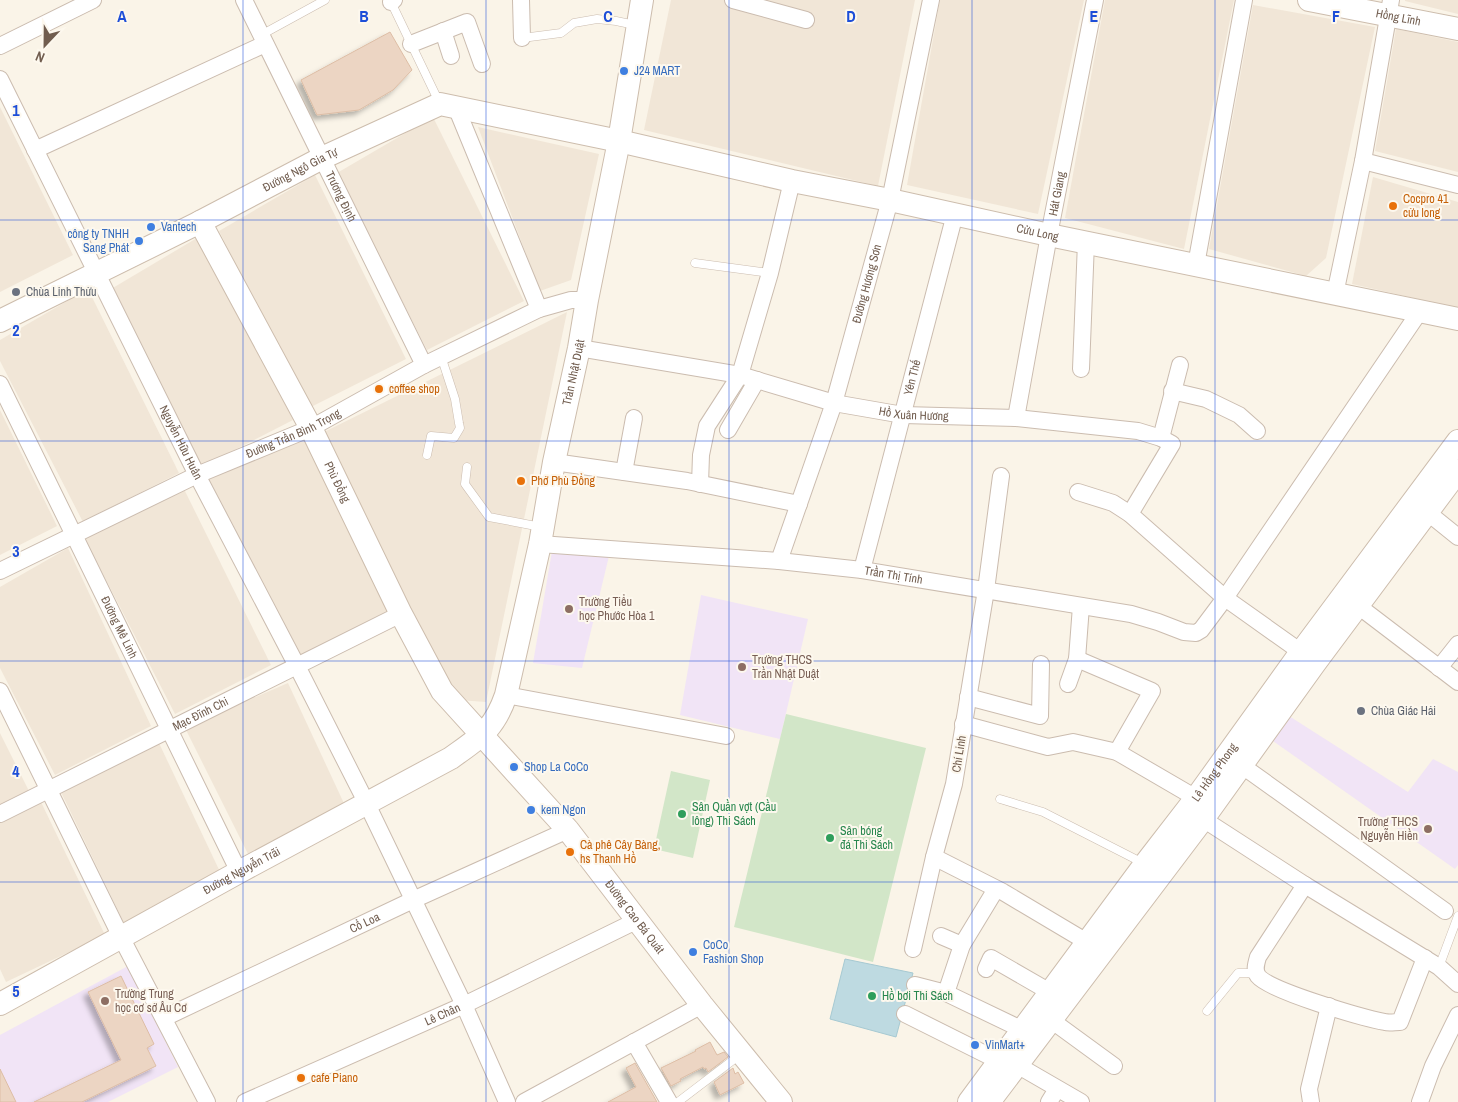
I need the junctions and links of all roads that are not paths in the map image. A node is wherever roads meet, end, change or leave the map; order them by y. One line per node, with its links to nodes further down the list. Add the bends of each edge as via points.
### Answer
1 (93, 0): 20 (street)
2 (244, 0): 18 (street, Trương Định)
3 (521, 0): 17 (street)
4 (642, 0): 14 (street, Trần Nhật Duật)
5 (733, 0): 13 (street)
6 (931, 0): 31 (street, Đường Hương Sơn)
7 (1095, 0): 34 (street, Hát Giang)
8 (1244, 0): 37 (street)
9 (1310, 0): 12 (street, Hồng Lĩnh)
10 (323, 1): 18 (lane)
11 (392, 1): 19 (lane)
12 (1390, 8): 15 (street, Hồng Lĩnh); 28 (street)
13 (806, 20)
14 (638, 26): 17 (lane, via 597,19 574,23 561,33); 25 (street, Trần Nhật Duật)
15 (1458, 29)
16 (443, 31): 19 (street); 21 (street); 22 (street, via 467,22)
17 (522, 38)
18 (263, 40): 26 (street); 27 (street, Trương Định)
19 (411, 44): 24 (lane)
20 (0, 46)
21 (451, 56)
22 (482, 64)
23 (0, 79): 26 (street, Nguyễn Hữu Huân)
24 (448, 105): 25 (street); 27 (street, Đường Ngô Gia Tự); 42 (street)
25 (619, 141): 29 (street, Cửu Long); 41 (street, Trần Nhật Duật)
26 (35, 150): 39 (street, Nguyễn Hữu Huân)
27 (322, 158): 33 (street, Đường Ngô Gia Tự); 48 (street, Trương Định)
28 (1364, 162): 30 (street); 40 (street)
29 (792, 181): 31 (street, Cửu Long); 38 (street)
30 (1458, 185)
31 (890, 200): 32 (street, Cửu Long); 55 (street, Đường Hương Sơn)
32 (955, 214): 34 (street, Cửu Long); 56 (street, Yên Thế)
33 (200, 222): 39 (street, Đường Ngô Gia Tự); 59 (street, Phù Đổng)
34 (1049, 234): 35 (street, Cửu Long); 58 (street, Hát Giang)
35 (1086, 242): 37 (street, Cửu Long); 50 (street)
36 (695, 263): 38 (lane)
37 (1196, 265): 40 (street, Cửu Long)
38 (770, 272): 51 (street)
39 (97, 273): 45 (street, Đường Ngô Gia Tự); 69 (street, Nguyễn Hữu Huân)
40 (1335, 294): 43 (street, Cửu Long)
41 (586, 300): 42 (street, Đường Trần Bình Trọng, via 571,300); 46 (street, Trần Nhật Duật)
42 (539, 309): 47 (street, Đường Trần Bình Trọng)
43 (1420, 311): 44 (street, Cửu Long); 83 (street, Trần Thị Tính)
44 (1458, 319)
45 (0, 321)
46 (579, 348): 51 (street, Hồ Xuân Hương); 65 (street, Trần Nhật Duật)
47 (441, 356): 48 (street, Đường Trần Bình Trọng); 64 (lane, via 455,399 460,428 454,438 431,436)
48 (424, 365): 59 (street, Đường Trần Bình Trọng)
49 (1180, 365): 54 (street)
50 (1081, 369)
51 (740, 375): 52 (street, Hồ Xuân Hương); 71 (street, via 707,426)
52 (757, 380): 55 (street, Hồ Xuân Hương); 60 (street)
53 (0, 384): 76 (street, Đường Mê Linh)
54 (1172, 391): 61 (street, via 1206,399 1238,415); 62 (street)
55 (834, 403): 56 (street, Hồ Xuân Hương); 73 (street, Đường Hương Sơn)
56 (903, 414): 58 (street, Hồ Xuân Hương); 80 (street, Yên Thế)
57 (634, 418): 68 (street)
58 (1016, 418): 62 (street, Hồ Xuân Hương, via 1138,431)
59 (312, 428): 69 (street, Đường Trần Bình Trọng); 86 (street, Phù Đổng)
60 (728, 430)
61 (1257, 431)
62 (1161, 438): 75 (street, via 1172,444)
63 (1458, 442): 85 (street, Lê Hồng Phong)
64 (427, 455)
65 (554, 462): 68 (street); 77 (street, Trần Nhật Duật)
66 (467, 467): 77 (lane, via 465,484 489,517)
67 (1458, 471): 74 (street, Lê Hồng Phong)
68 (624, 472): 71 (street)
69 (197, 475): 76 (street, Đường Trần Bình Trọng); 91 (street, Nguyễn Hữu Huân)
70 (1001, 476): 82 (street, Chí Linh)
71 (700, 484): 73 (street)
72 (1078, 492): 75 (street, via 1113,502)
73 (800, 504): 79 (street, Đường Hương Sơn)
74 (1427, 512): 78 (street); 85 (street, Lê Hồng Phong)
75 (1130, 514): 83 (street)
76 (74, 535): 81 (street, Đường Trần Bình Trọng); 99 (street, Đường Mê Linh)
77 (541, 536): 79 (street, Trần Thị Tính); 96 (street, Trần Nhật Duật)
78 (1458, 537)
79 (780, 561): 80 (street, Trần Thị Tính)
80 (862, 570): 82 (street, Trần Thị Tính)
81 (0, 571)
82 (986, 590): 84 (street, Trần Thị Tính); 97 (street, Chí Linh)
83 (1225, 598): 84 (street, Trần Thị Tính, via 1201,630 1190,633 1144,617); 88 (street)
84 (1081, 606): 89 (street)
85 (1348, 608): 88 (street, Lê Hồng Phong); 92 (street)
86 (401, 614): 91 (street, Mạc Đĩnh Chi); 100 (street, Phù Đổng, via 442,692)
87 (1458, 644): 92 (street)
88 (1308, 658): 103 (street, Lê Hồng Phong); 107 (street, Lê Hồng Phong)
89 (1077, 659): 94 (street); 102 (street, via 1152,692)
90 (1041, 664): 97 (street, via 1040,716)
91 (297, 666): 99 (street, Mạc Đĩnh Chi); 106 (street, Nguyễn Hữu Huân)
92 (1439, 668): 93 (street)
93 (1458, 682)
94 (1068, 684)
95 (0, 691): 104 (street)
96 (506, 695): 100 (street, Trần Nhật Duật, via 497,717); 101 (street)
97 (968, 698): 98 (street, Chí Linh)
98 (963, 724): 102 (street, via 1048,747 1073,742); 110 (street, Chí Linh, via 954,784)
99 (169, 730): 104 (street, Mạc Đĩnh Chi); 112 (street, Đường Mê Linh)
100 (482, 736): 106 (street, Đường Nguyễn Trãi, via 451,758); 109 (street, Đường Cao Bá Quát)
101 (726, 736)
102 (1117, 752): 107 (street)
103 (1241, 765): 107 (street, Lê Hồng Phong); 116 (street)
104 (49, 790): 108 (street, Mạc Đĩnh Chi); 119 (street)
105 (1000, 799): 111 (lane, via 1043,812)
106 (367, 804): 112 (street, Đường Nguyễn Trãi); 115 (street, Nguyễn Hữu Huân)
107 (1199, 808): 111 (street, Lê Hồng Phong); 113 (street); 139 (street, Lê Hồng Phong)
108 (0, 814)
109 (568, 830): 115 (street, Cổ Loa); 117 (street, Đường Cao Bá Quát)
110 (934, 857): 114 (street); 122 (street, Chí Linh)
111 (1145, 864): 120 (street, Lê Hồng Phong)
112 (239, 872): 119 (street, Đường Nguyễn Trãi)
113 (1305, 885): 123 (street); 126 (street, via 1258,957)
114 (996, 889): 120 (street); 121 (street)
115 (413, 900): 132 (street, Nguyễn Hữu Huân); 138 (street, Cổ Loa)
116 (1452, 913): 124 (lane)
117 (638, 920): 132 (street, Lê Chân); 133 (street, Đường Cao Bá Quát)
118 (941, 936): 121 (street)
119 (121, 937): 131 (street, Đường Nguyễn Trãi); 138 (street)
120 (1087, 942): 129 (street, Lê Hồng Phong)
121 (962, 945): 130 (street)
122 (914, 949)
123 (1425, 958): 124 (street); 134 (street, via 1400,1022 1386,1022)
124 (1439, 967): 127 (street)
125 (986, 969): 129 (street, via 991,958)
126 (1258, 976): 134 (street, via 1265,982); 135 (lane, via 1238,974)
127 (1458, 984)
128 (915, 985): 130 (street)
129 (1050, 992): 140 (street, Lê Hồng Phong)
130 (946, 993): 140 (street)
131 (1, 1000)
132 (464, 1005): 147 (street, Lê Chân); 148 (street, Nguyễn Hữu Huân)
133 (702, 1005): 141 (street); 142 (street, Đường Cao Bá Quát)
134 (1329, 1006): 156 (street, via 1309,1089)
135 (1206, 1011)
136 (905, 1014): 143 (street)
137 (1458, 1015): 157 (street, via 1432,1066)
138 (164, 1018): 146 (street)
139 (1051, 1020): 143 (street, Lê Hồng Phong); 144 (street)
140 (1023, 1030): 143 (street, Lê Hồng Phong)
141 (634, 1042): 149 (street); 150 (street)
142 (742, 1053): 151 (lane); 152 (street, Đường Cao Bá Quát)
143 (1008, 1063): 145 (street); 153 (street, Lê Hồng Phong); 154 (street, Lê Hồng Phong)
144 (1114, 1066)
145 (1053, 1095): 155 (street)
146 (207, 1102)
147 (245, 1102)
148 (507, 1102)
149 (524, 1102)
150 (669, 1102)
151 (678, 1102)
152 (781, 1102)
153 (970, 1102)
154 (989, 1102)
155 (1081, 1102)
156 (1311, 1102)
157 (1420, 1102)

